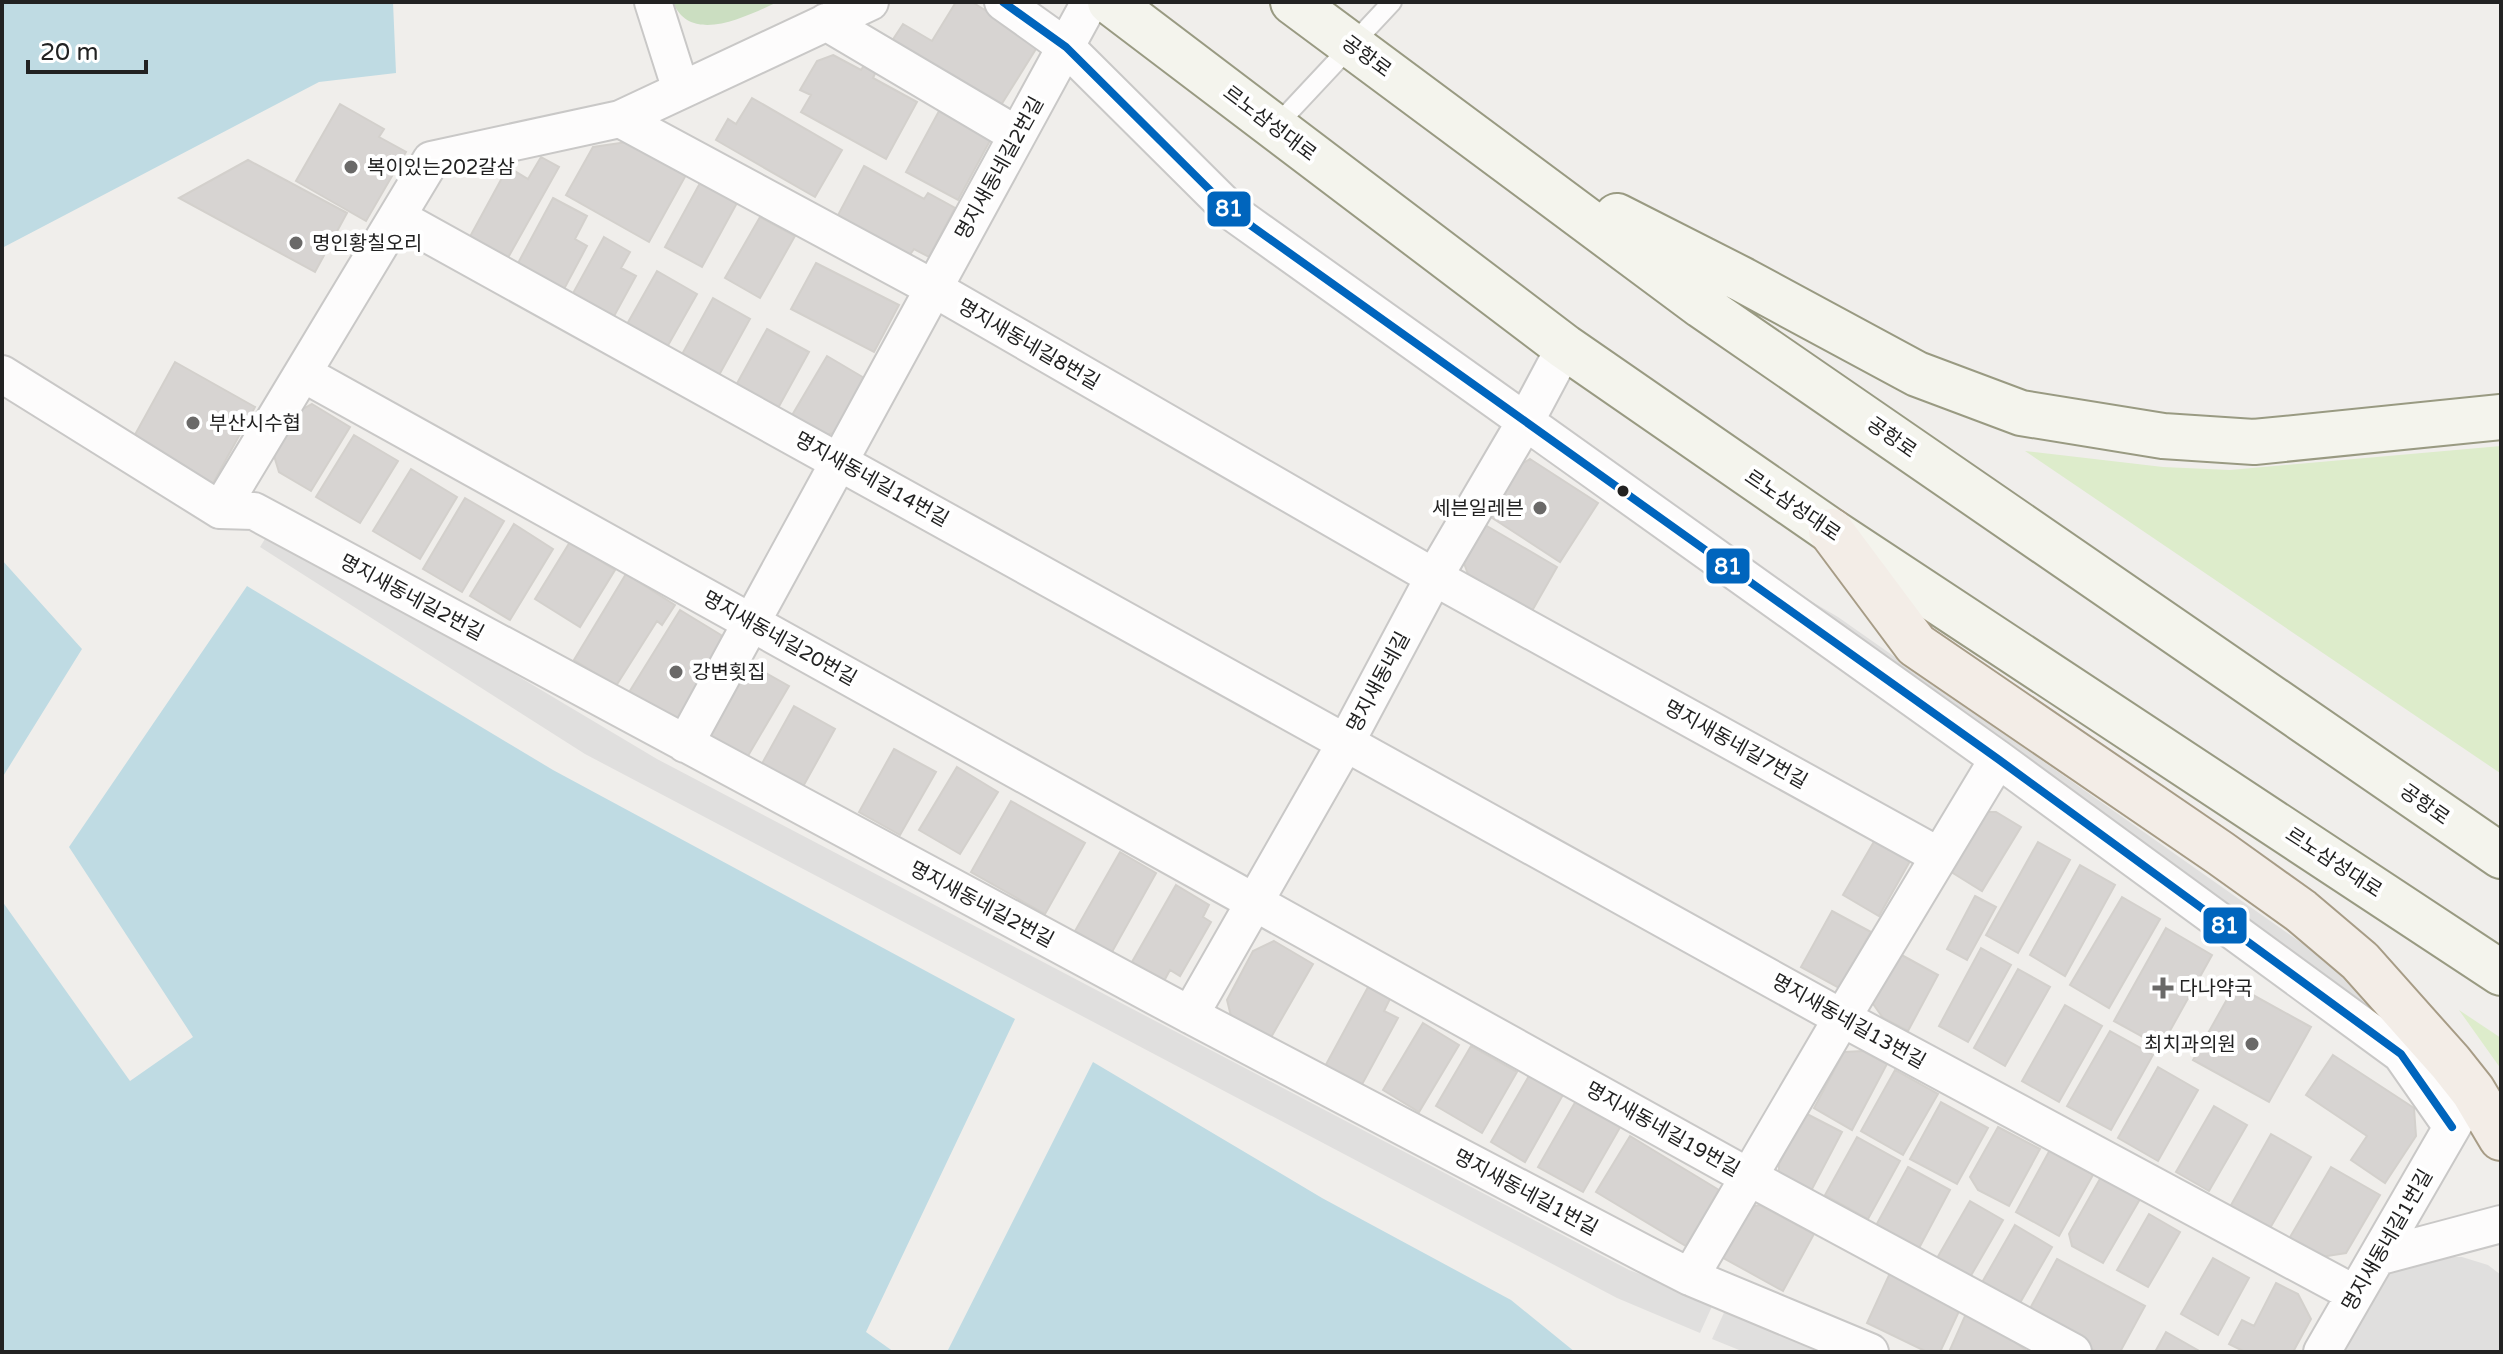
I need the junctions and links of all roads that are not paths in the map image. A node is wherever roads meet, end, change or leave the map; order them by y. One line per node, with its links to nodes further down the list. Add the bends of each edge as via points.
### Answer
1 (653, 2): 11 (street)
2 (870, 2): 8 (street)
3 (1003, 2): 10 (street)
4 (1090, 2): 10 (street, 명지새동네길2번길)
5 (1110, 2): 13 (main road, 르노삼성대로)
6 (1293, 2): 9 (main road, 공항로)
7 (1392, 2): 9 (lane)
8 (826, 22): 11 (street); 14 (street)
9 (1351, 45): 13 (lane); 15 (main road, 공항로)
10 (1066, 47): 14 (street, 명지새동네길2번길); 22 (street, via 1232,212)
11 (681, 90): 12 (street)
12 (620, 119): 16 (street, via 431,160); 17 (street, 명지새동네길8번길)
13 (1275, 127): 18 (main road, 르노삼성대로)
14 (1017, 135): 17 (street, 명지새동네길2번길)
15 (1515, 165): 21 (main road, via 1917,374 2021,413 2163,436 2254,442); 32 (main road, 공항로, via 1702,306)
16 (397, 217): 20 (street); 23 (street, 명지새동네길14번길)
17 (933, 288): 23 (street, 명지새동네길2번길); 26 (street, 명지새동네길8번길)
18 (1565, 347): 22 (street, 명지새동네길); 25 (main road, 르노삼성대로)
19 (2, 374): 24 (street)
20 (304, 374): 24 (street); 27 (street, 명지새동네길20번길)
21 (2501, 417)
22 (1525, 422): 26 (street, 명지새동네길); 30 (street)
23 (839, 461): 27 (street, 명지새동네길2번길); 28 (street, 명지새동네길14번길)
24 (220, 510): 29 (street, 명지새동네길2번길, via 254,511)
25 (1831, 531): 34 (main road, 르노삼성대로); 37 (main road, via 1916,645 2301,911 2360,961 2450,1062)
26 (1434, 577): 28 (street, 명지새동네길); 31 (street, 명지새동네길7번길)
27 (752, 623): 29 (street, 명지새동네길2번길); 33 (street, 명지새동네길20번길)
28 (1346, 742): 33 (street, 명지새동네길); 36 (street, 명지새동네길13번길)
29 (685, 744): 35 (street, 명지새동네길2번길)
30 (1998, 759): 31 (street); 37 (street, via 2401,1054)
31 (1939, 856): 36 (street)
32 (2501, 856)
33 (1255, 902): 35 (street, 명지새동네길); 39 (street, 명지새동네길19번길)
34 (2501, 973)
35 (1190, 1015): 42 (street, 명지새동네길1번길)
36 (1842, 1018): 39 (street); 43 (street, 명지새동네길13번길)
37 (2462, 1109): 38 (main road); 41 (street, 명지새동네길1번길)
38 (2501, 1138)
39 (1747, 1176): 42 (street); 45 (street, 명지새동네길19번길)
40 (2501, 1224): 41 (street)
41 (2377, 1257): 43 (street, 명지새동네길1번길)
42 (1690, 1277): 44 (street, 명지새동네길1번길)
43 (2355, 1294): 46 (street, 명지새동네길1번길)
44 (1870, 1352)
45 (2073, 1352)
46 (2322, 1352)

